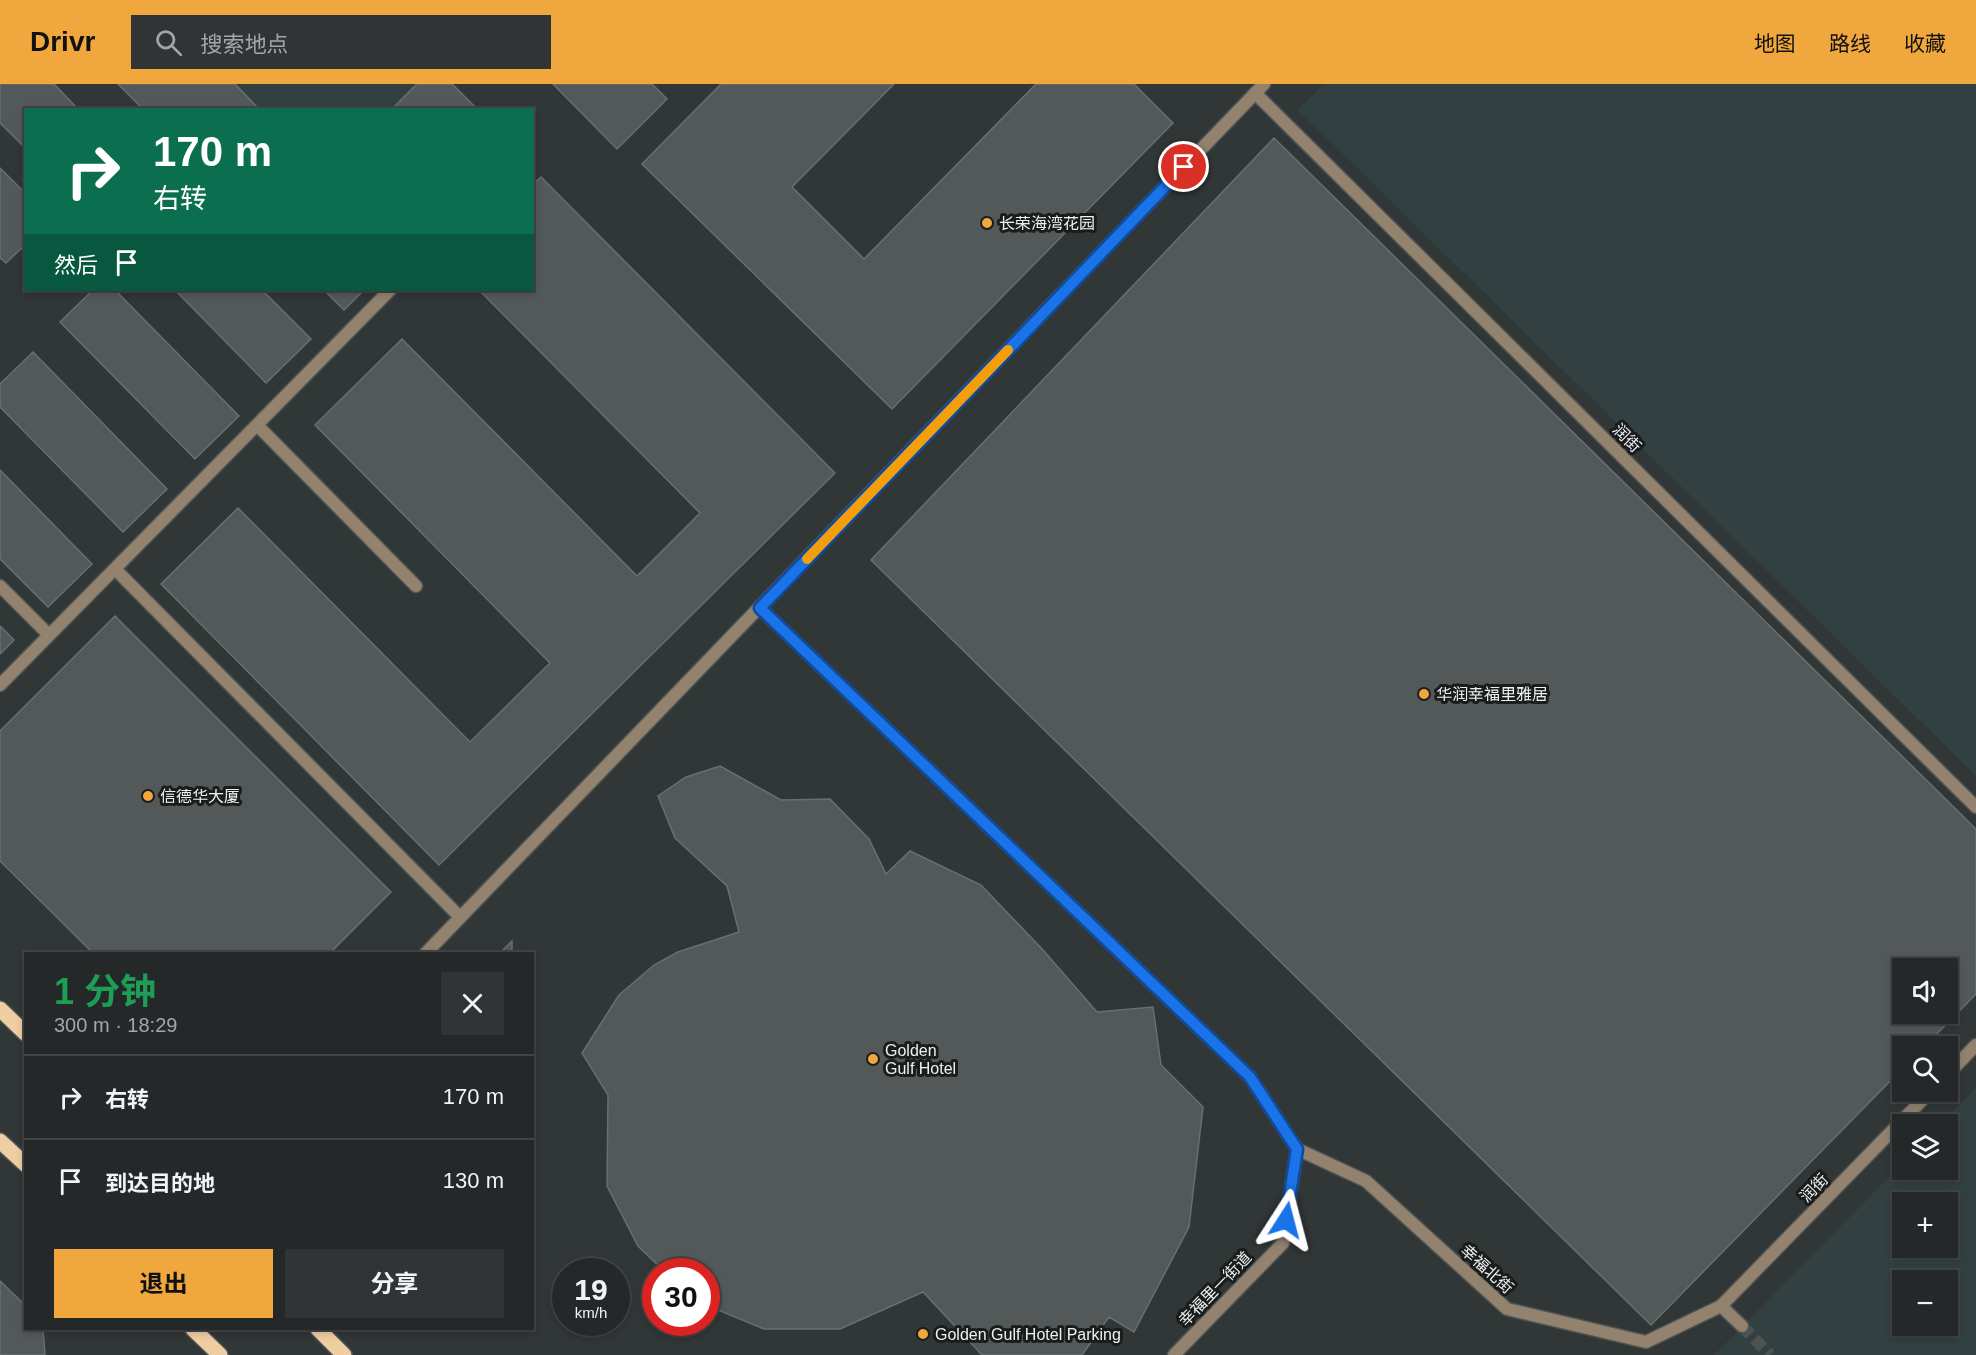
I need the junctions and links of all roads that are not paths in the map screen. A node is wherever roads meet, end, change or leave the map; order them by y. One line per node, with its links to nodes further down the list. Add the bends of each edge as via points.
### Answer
1 (1260, 88): 7 (street); 10 (street, 润街)
2 (389, 291): 3 (street)
3 (257, 425): 4 (street); 6 (street)
4 (115, 569): 8 (street); 11 (street)
5 (0, 586): 8 (street)
6 (416, 586)
7 (760, 608): 11 (street); 19 (street, via 1250,1077)
8 (49, 635): 9 (street)
9 (0, 685)
10 (1976, 807)
11 (460, 917): 12 (street)
12 (427, 952)
13 (0, 1009): 14 (main road)
14 (24, 1032)
15 (1976, 1045): 16 (street)
16 (1958, 1064)
17 (1920, 1102): 21 (street, 润街)
18 (0, 1141): 20 (main road)
19 (1297, 1149): 21 (street, 幸福北街, via 1366,1182 1507,1309 1646,1342); 27 (street, 幸福里一街道, via 1283,1244)
20 (24, 1164)
21 (1721, 1306): 22 (street)
22 (1742, 1326)
23 (194, 1330): 25 (main road)
24 (319, 1330): 26 (main road)
25 (220, 1355)
26 (344, 1355)
27 (1174, 1355)

